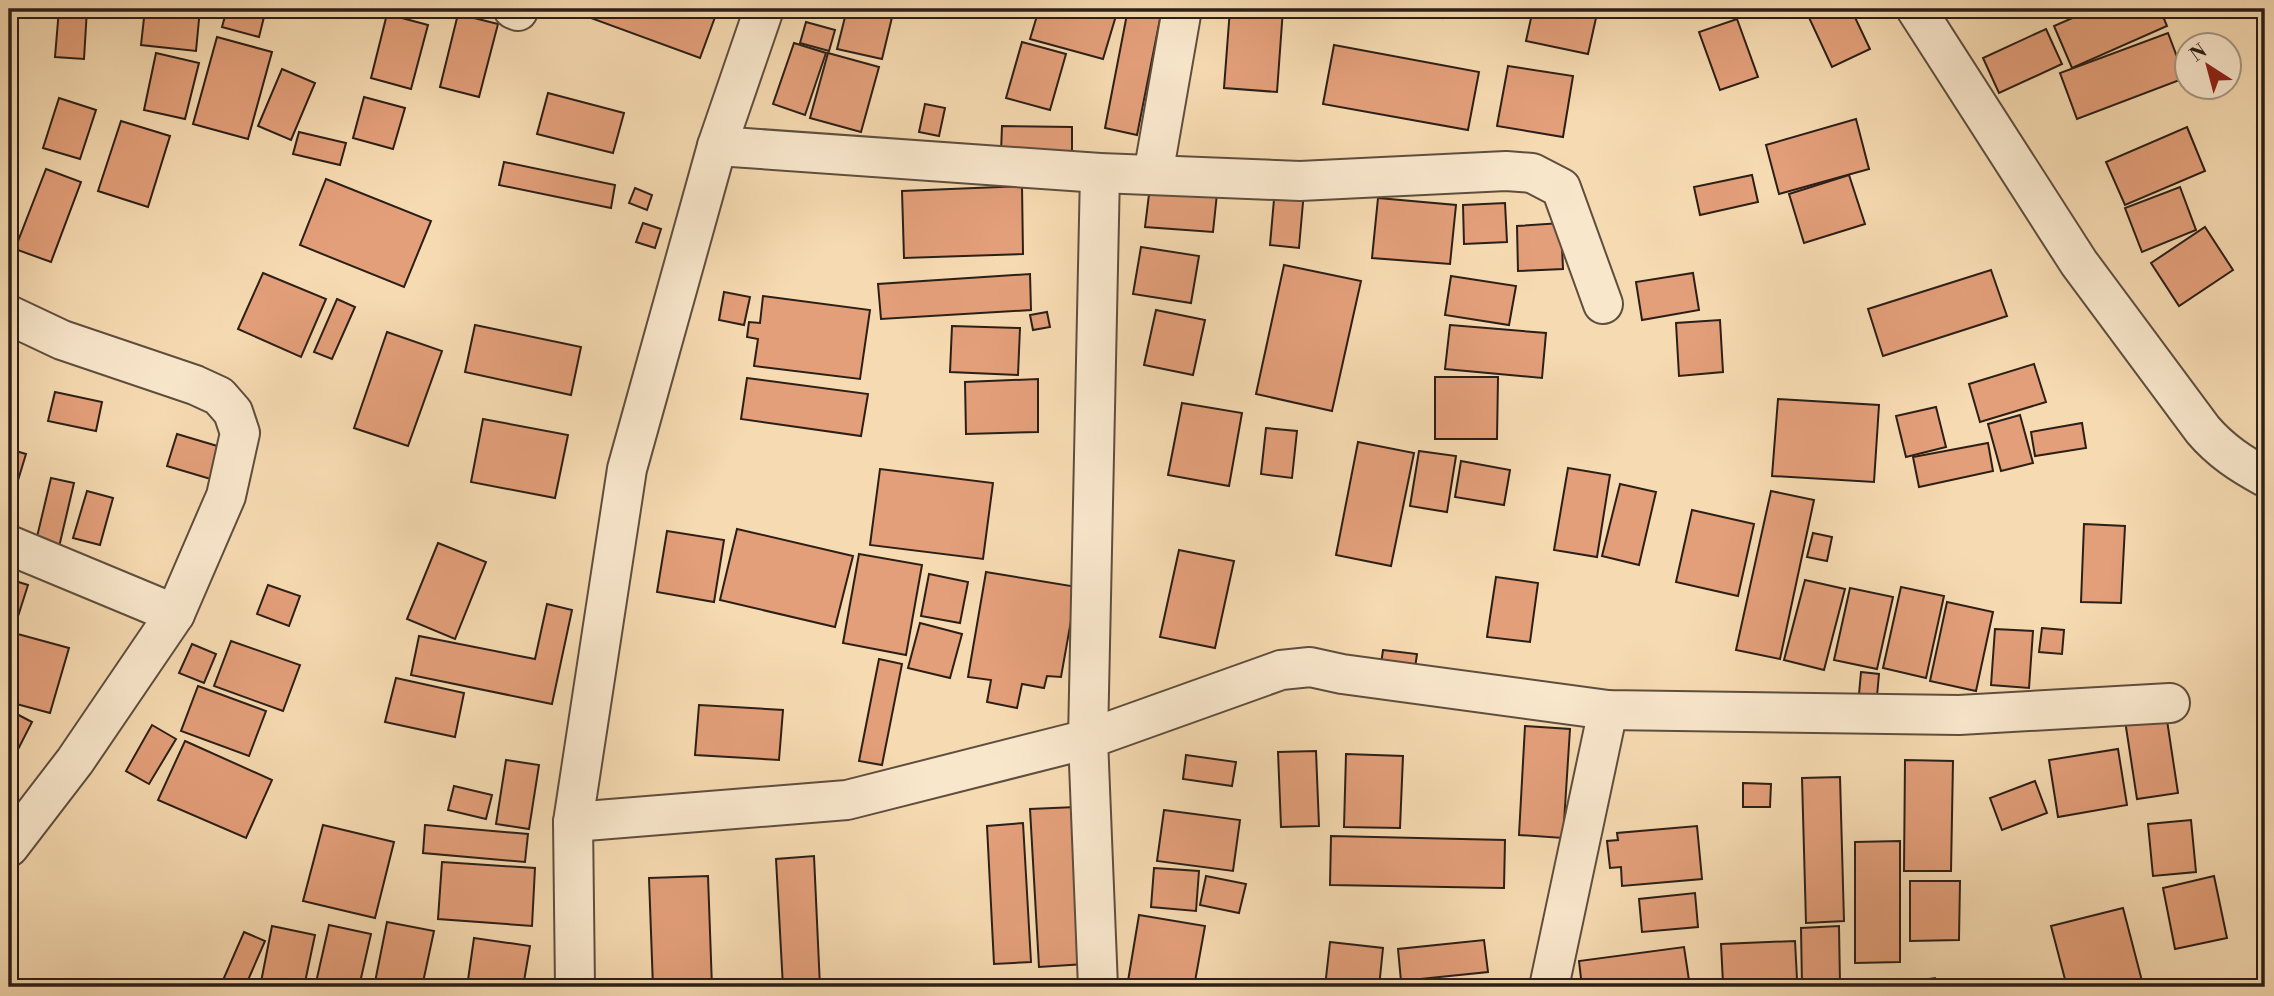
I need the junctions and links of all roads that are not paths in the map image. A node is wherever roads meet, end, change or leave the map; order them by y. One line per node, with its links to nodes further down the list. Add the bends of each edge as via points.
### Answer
1 (764, 9): 4 (street)
2 (1182, 9): 6 (street)
3 (1916, 9): 9 (street, via 2087,273 2217,446)
4 (717, 146): 5 (street); 15 (street, via 627,469)
5 (1100, 173): 6 (street); 14 (street)
6 (1153, 175): 7 (street, via 1300,181 1532,173 1561,188)
7 (1603, 304)
8 (9, 315): 11 (street, via 62,340 195,385 219,396 233,412 240,433 226,496)
9 (2265, 477)
10 (9, 545): 11 (street)
11 (175, 614): 16 (street)
12 (2170, 703): 13 (street, via 1959,715)
13 (1608, 710): 14 (street, via 1310,667 1281,670); 19 (street)
14 (1088, 738): 15 (street, via 847,800); 18 (street)
15 (573, 822): 17 (street)
16 (9, 848)
17 (575, 987)
18 (1098, 987)
19 (1549, 987)

